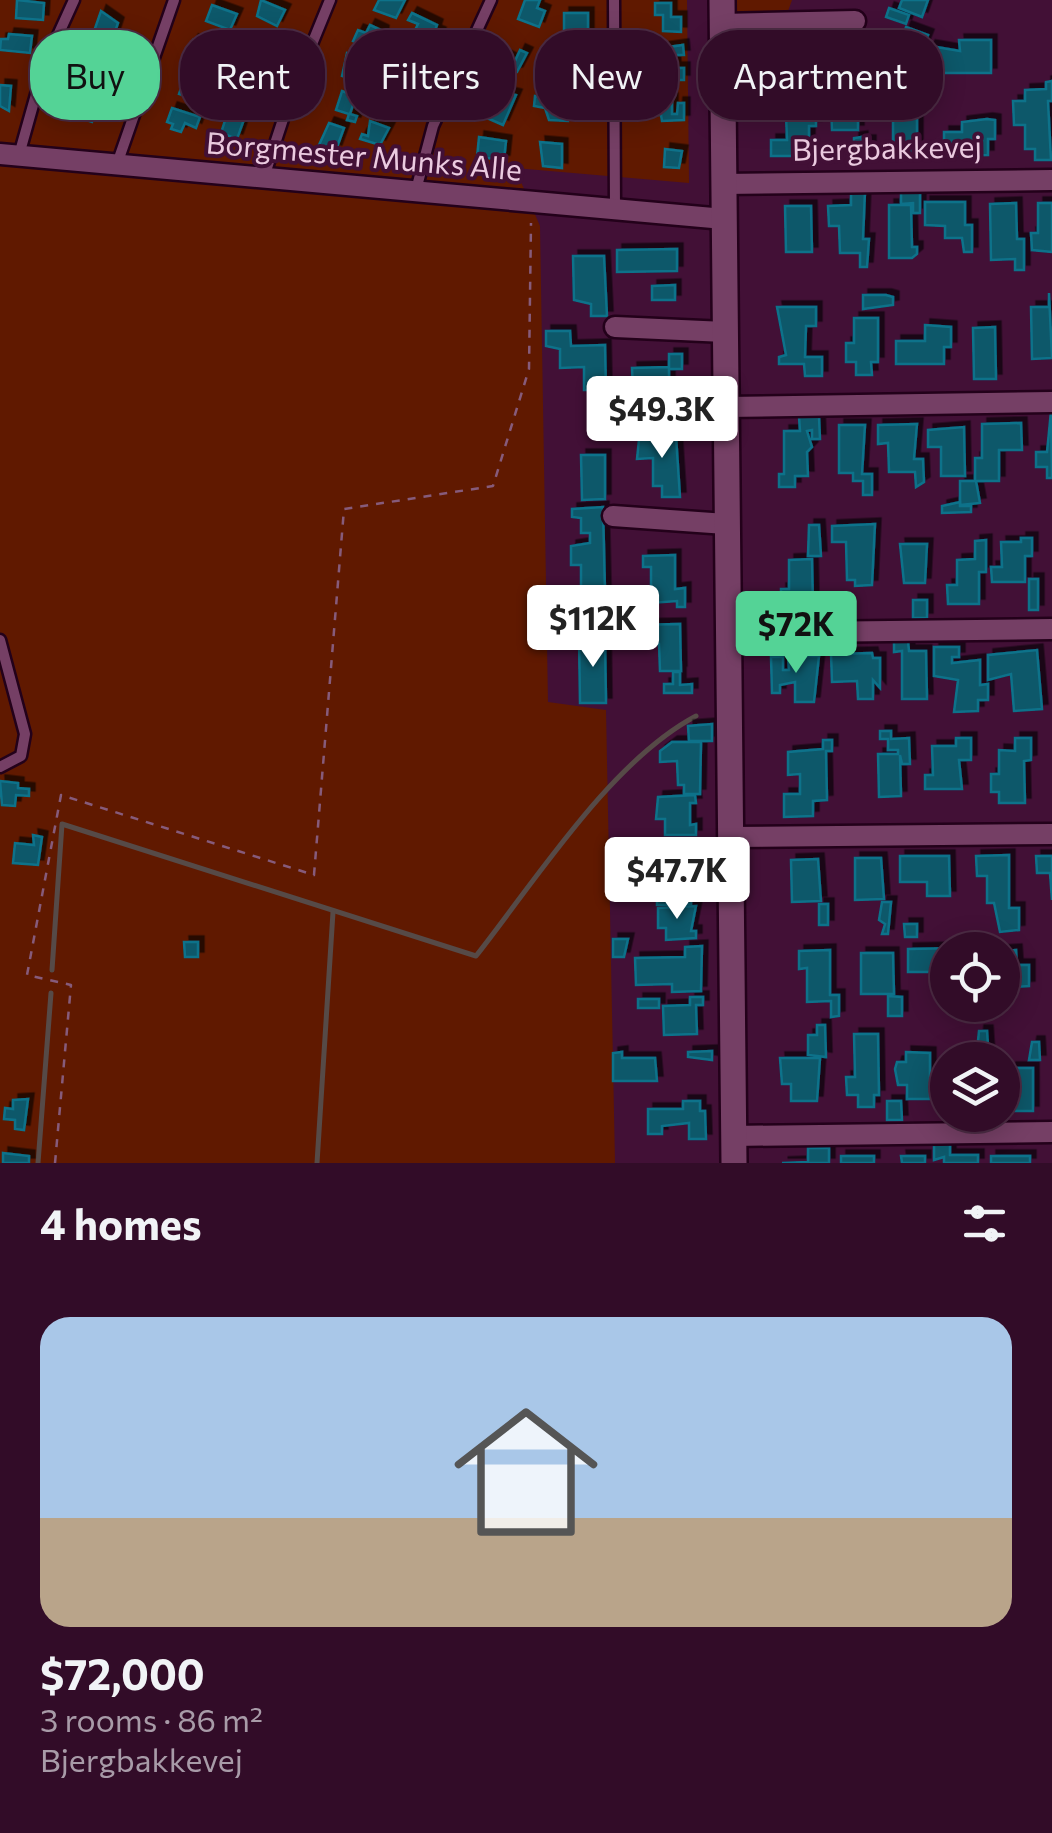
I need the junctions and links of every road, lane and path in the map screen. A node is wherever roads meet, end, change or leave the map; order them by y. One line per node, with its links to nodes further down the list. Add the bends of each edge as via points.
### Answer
1 (74, 0): 8 (lane)
2 (174, 0): 9 (lane)
3 (330, 0): 10 (lane)
4 (491, 0): 13 (lane, via 434,126)
5 (614, 0): 15 (lane)
6 (722, 12): 7 (street); 12 (street)
7 (856, 21)
8 (9, 154): 9 (street, Borgmester Munks Alle)
9 (117, 165): 10 (street, Borgmester Munks Alle)
10 (264, 178): 13 (street, Borgmester Munks Alle)
11 (1052, 180): 12 (street, Bjergbakkevej)
12 (722, 184): 16 (street)
13 (416, 190): 14 (street, Borgmester Munks Alle)
14 (531, 201): 15 (street, Borgmester Munks Alle); 31 (path, via 530,369 493,486 344,509 314,874 61,795 26,975 70,985)
15 (615, 209): 16 (street, Borgmester Munks Alle)
16 (724, 219): 18 (street)
17 (614, 327): 18 (street)
18 (725, 332): 20 (street)
19 (1052, 402): 20 (street)
20 (725, 406): 22 (street)
21 (614, 516): 22 (street)
22 (726, 524): 24 (street)
23 (1052, 629): 24 (street)
24 (727, 634): 28 (street)
25 (0, 640): 26 (lane, via 25,734 21,756)
26 (0, 767)
27 (1052, 834): 28 (street)
28 (729, 838): 30 (street)
29 (1052, 1132): 30 (street)
30 (733, 1136): 32 (street)
31 (55, 1163)
32 (734, 1163)

